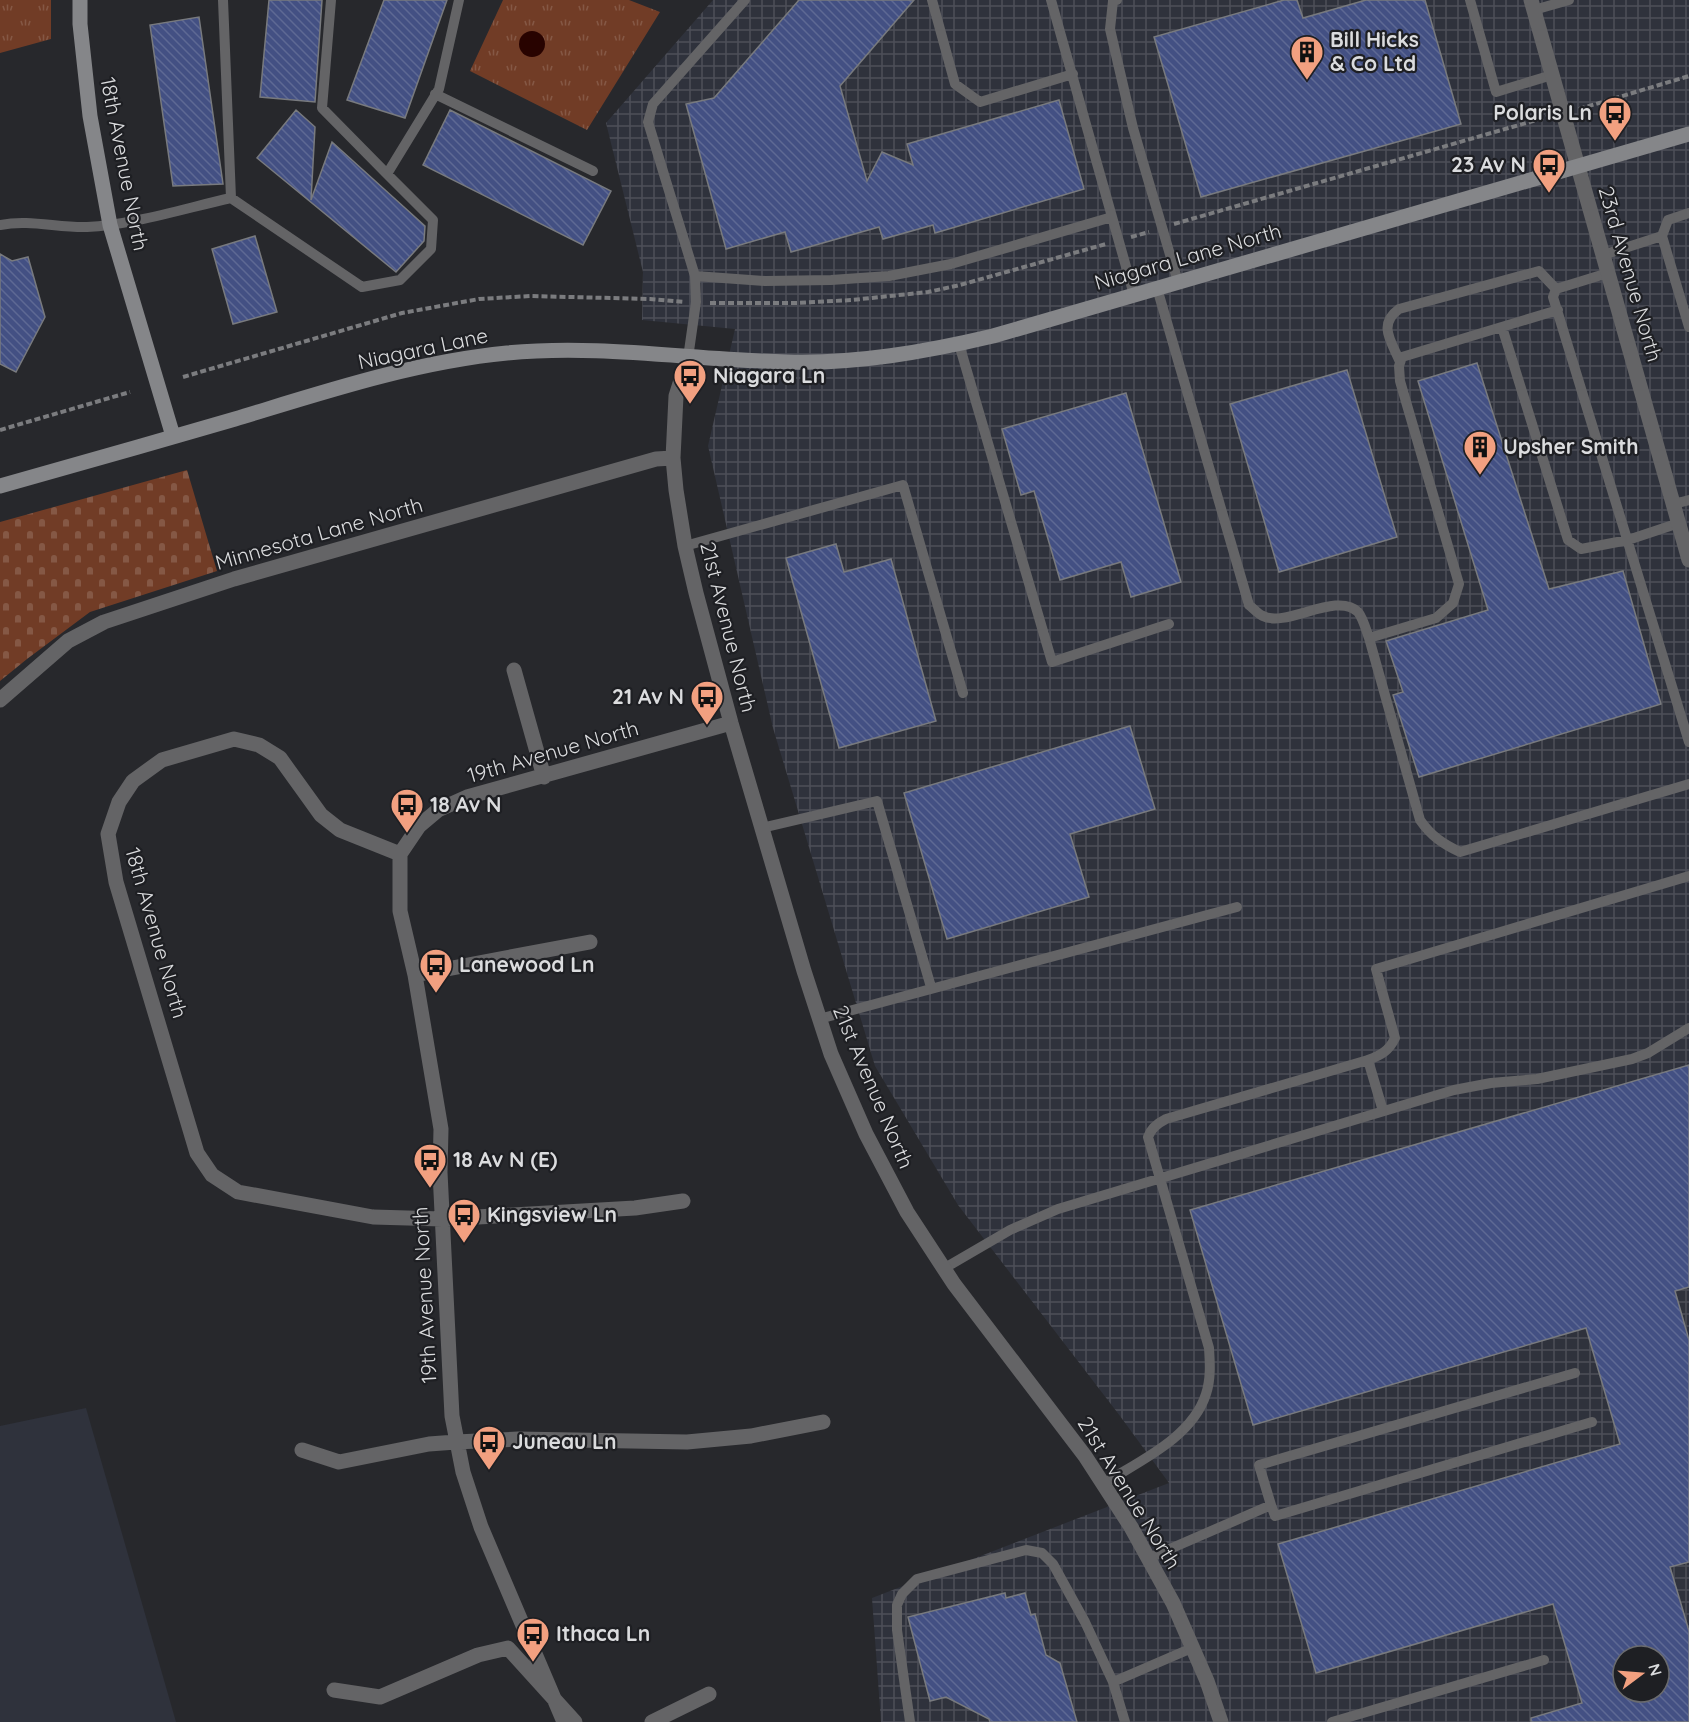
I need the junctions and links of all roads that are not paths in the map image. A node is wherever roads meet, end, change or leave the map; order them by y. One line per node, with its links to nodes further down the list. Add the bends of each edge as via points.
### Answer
1 (80, 0): 23 (street, 18th Avenue North, via 90,116)
2 (223, 0): 19 (lane)
3 (331, 0): 18 (lane, via 322,108)
4 (459, 0): 14 (lane)
5 (745, 0): 27 (lane, via 653,104 648,122)
6 (932, 0): 12 (lane, via 956,84 980,102)
7 (1051, 0): 12 (lane)
8 (1117, 0): 28 (lane, via 1113,1 1110,29 1132,128)
9 (1470, 0): 13 (lane, via 1496,92)
10 (1569, 0): 11 (lane)
11 (1532, 5): 13 (street, 23rd Avenue North)
12 (1072, 74): 21 (lane)
13 (1552, 75): 16 (street, 23rd Avenue North)
14 (435, 94): 17 (lane); 18 (lane)
15 (1689, 134): 16 (street, Niagara Lane North)
16 (1578, 167): 25 (street, 23rd Avenue North); 28 (street, Niagara Lane North)
17 (593, 171)
18 (387, 174): 19 (lane, via 433,220 431,249 400,280 362,287)
19 (231, 198): 23 (lane)
20 (1689, 213): 24 (lane, via 1668,220)
21 (1112, 217): 27 (lane, via 951,264 889,276 765,280); 31 (lane)
22 (0, 225): 23 (lane)
23 (110, 225): 38 (street, 18th Avenue North)
24 (1662, 236): 25 (lane); 34 (lane)
25 (1603, 255): 26 (street, 23rd Avenue North)
26 (1608, 273): 30 (lane); 42 (street, 23rd Avenue North)
27 (695, 276): 36 (lane, via 696,302)
28 (1178, 282): 29 (street, Niagara Lane North)
29 (1157, 288): 31 (street, Niagara Lane North); 48 (lane, via 1249,604 1264,617 1276,618 1338,605 1351,607 1360,614)
30 (1556, 289): 32 (lane, via 1553,297); 37 (lane, via 1539,271 1399,309 1389,316 1386,328)
31 (1134, 295): 35 (street, Niagara Lane North)
32 (1558, 310): 33 (lane); 44 (lane)
33 (1502, 327): 37 (lane, via 1402,357); 44 (lane, via 1568,540 1581,549)
34 (1689, 327)
35 (959, 344): 36 (street, Niagara Lane North, via 898,355 819,362); 47 (lane, via 1052,662)
36 (688, 358): 38 (street, Niagara Lane, via 551,351 473,357 379,377); 39 (street, 21st Avenue North, via 676,396)
37 (1400, 362): 48 (lane, via 1400,381 1459,584 1453,603 1436,618)
38 (173, 436): 40 (street)
39 (673, 458): 45 (street, 21st Avenue North); 51 (street, Minnesota Lane North, via 656,459 234,579 104,622 68,642)
40 (0, 486)
41 (1689, 500): 42 (lane)
42 (1674, 504): 43 (street, 23rd Avenue North)
43 (1679, 523): 44 (lane); 46 (street, 23rd Avenue North)
44 (1628, 540): 53 (lane)
45 (685, 546): 50 (lane, via 903,485); 52 (street, 21st Avenue North)
46 (1689, 560)
47 (1169, 624)
48 (1369, 638): 55 (lane, via 1420,820 1430,834 1460,852)
49 (514, 670): 54 (street)
50 (963, 693)
51 (0, 700)
52 (731, 723): 54 (street, 19th Avenue North); 56 (street, 21st Avenue North)
53 (1689, 742)
54 (544, 777): 57 (street, 19th Avenue North, via 467,797 438,810 419,826)
55 (1689, 784)
56 (762, 828): 62 (lane, via 877,801); 63 (street, 21st Avenue North)
57 (400, 854): 61 (street, 19th Avenue North, via 400,911); 69 (street, 18th Avenue North, via 340,830 321,815 280,758 258,745 234,740 162,760 133,781 119,802 108,834 116,882 197,1153 212,1174 238,1192 374,1217)
58 (1689, 876): 65 (lane, via 1376,969 1395,1038 1382,1054)
59 (1237, 907): 62 (lane)
60 (590, 942): 61 (street)
61 (415, 975): 69 (street, 19th Avenue North, via 441,1129)
62 (931, 987): 63 (lane)
63 (819, 1019): 70 (street, 21st Avenue North, via 866,1134 907,1212)
64 (1689, 1028): 66 (lane, via 1632,1059 1537,1080 1475,1084)
65 (1368, 1060): 66 (lane); 67 (lane, via 1158,1123 1148,1137)
66 (1383, 1111): 67 (lane)
67 (1159, 1179): 70 (lane, via 1035,1218); 76 (lane, via 1209,1348 1207,1394 1181,1432)
68 (683, 1201): 69 (street, 18th Avenue North, via 635,1208)
69 (442, 1219): 74 (street, 19th Avenue North)
70 (944, 1269): 76 (street, 21st Avenue North)
71 (1575, 1373): 77 (lane, via 1260,1465)
72 (823, 1422): 74 (street, via 751,1436 687,1442)
73 (1592, 1422): 77 (lane, via 1275,1516)
74 (456, 1442): 75 (street, via 339,1462); 84 (street, 19th Avenue North, via 481,1527)
75 (303, 1450)
76 (1103, 1484): 78 (street, 21st Avenue North)
77 (1271, 1505): 78 (lane)
78 (1149, 1558): 79 (street, 21st Avenue North)
79 (1192, 1648): 81 (lane); 90 (street, 21st Avenue North)
80 (1544, 1660): 91 (lane)
81 (1113, 1682): 88 (lane, via 1053,1564 1042,1553 1026,1550 917,1579 902,1594 897,1605 897,1630); 89 (lane)
82 (334, 1690): 84 (street, via 380,1697 478,1655 508,1648)
83 (709, 1694): 87 (street)
84 (556, 1699): 85 (street, 19th Avenue North); 86 (street)
85 (564, 1722)
86 (575, 1722)
87 (652, 1722)
88 (910, 1722)
89 (1125, 1722)
90 (1221, 1722)
91 (1332, 1722)

